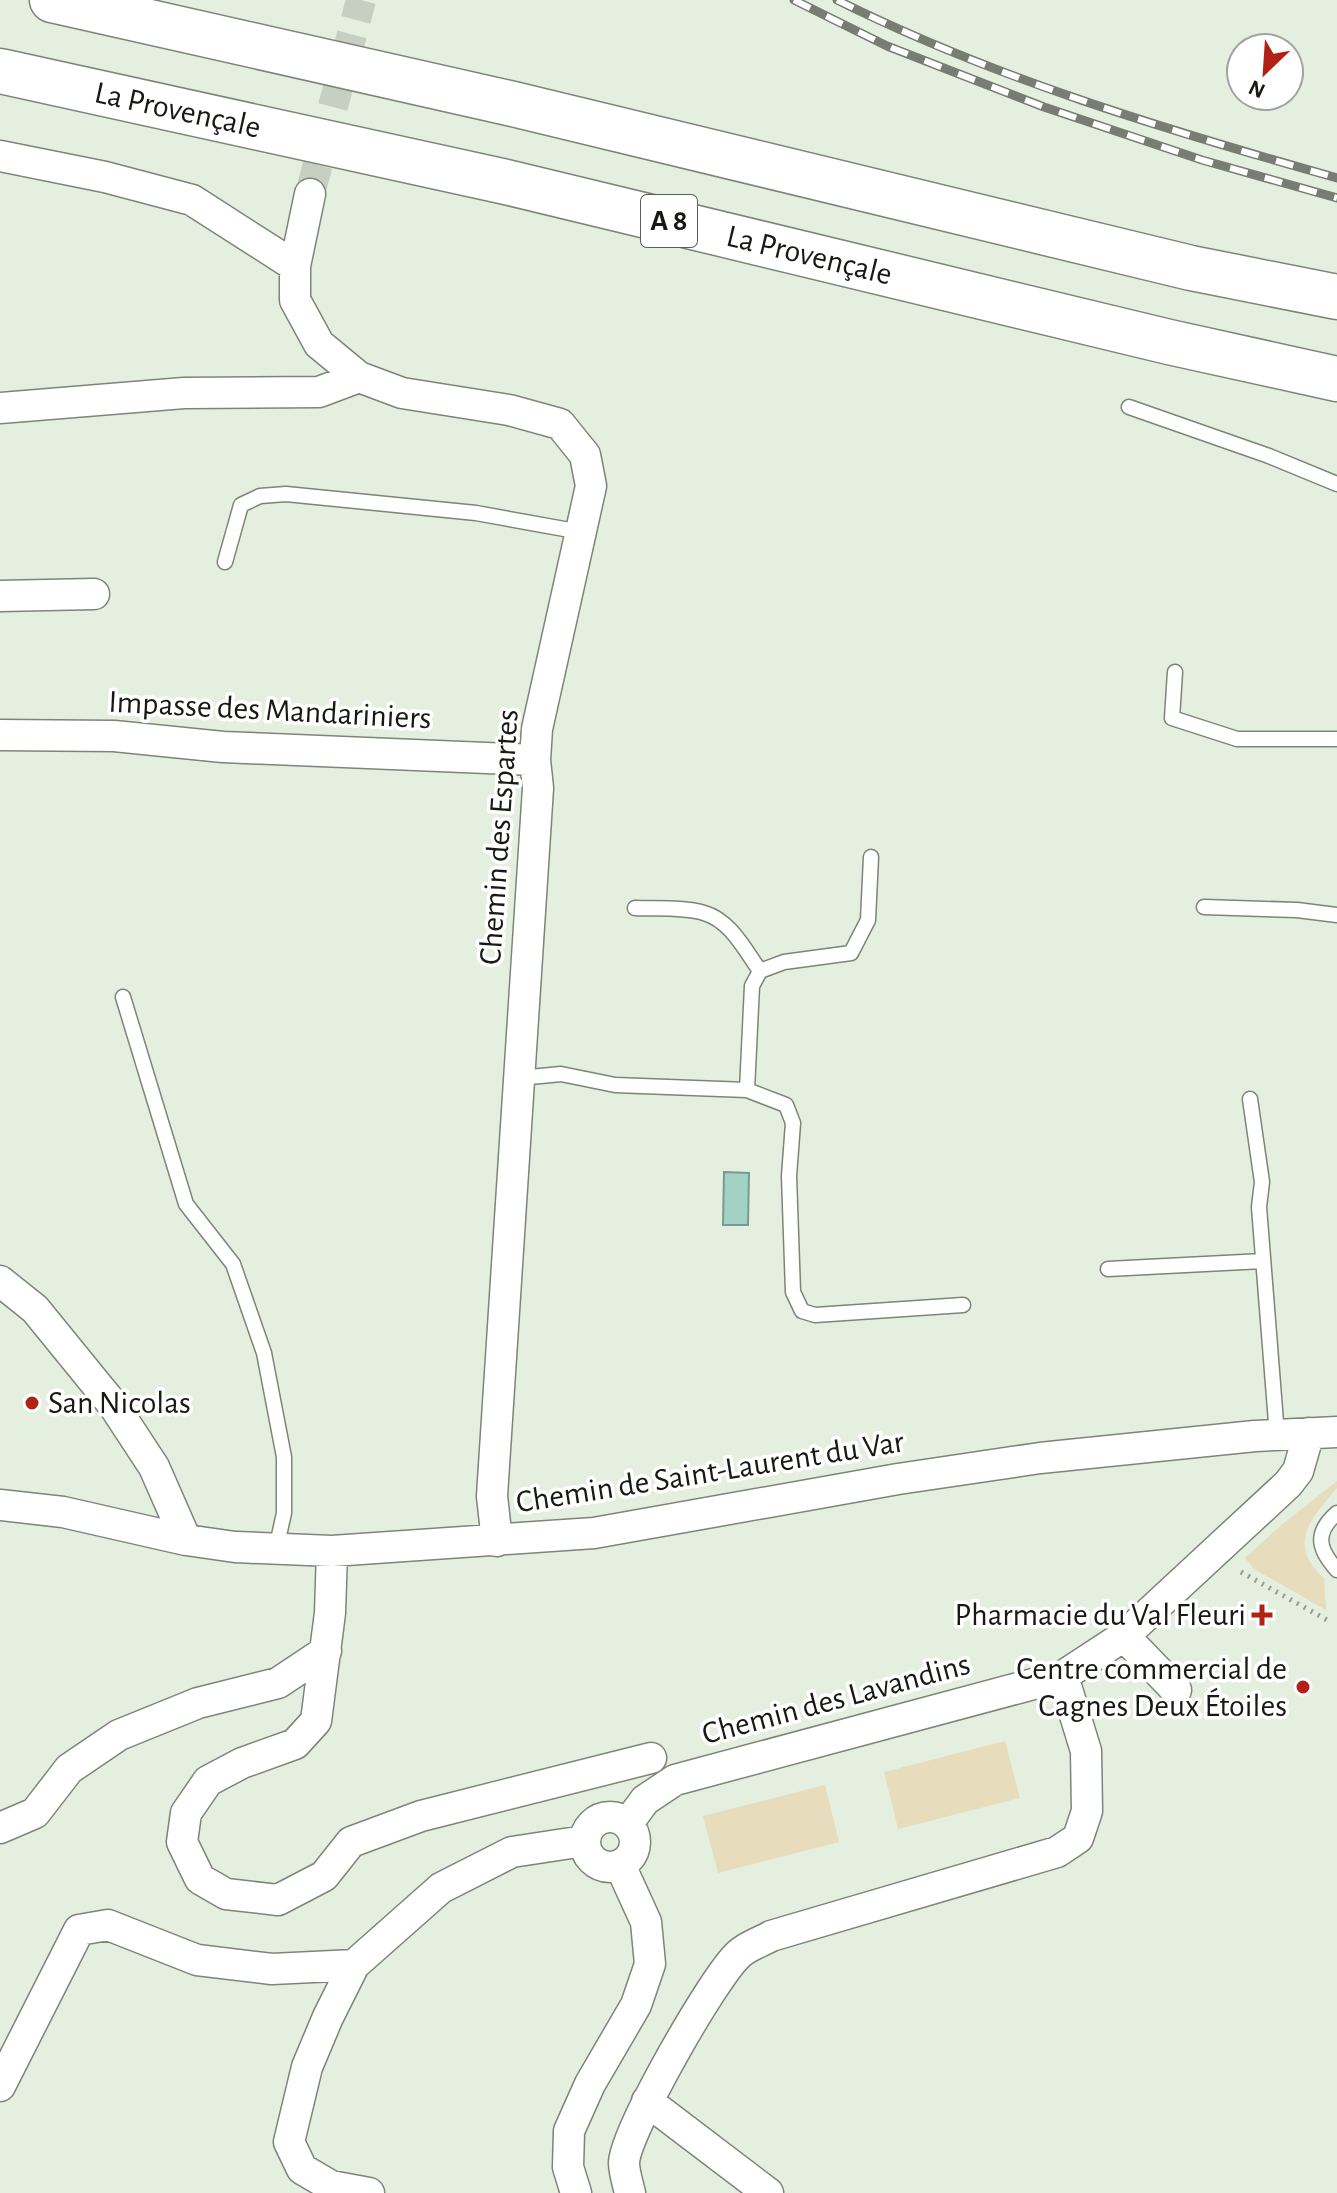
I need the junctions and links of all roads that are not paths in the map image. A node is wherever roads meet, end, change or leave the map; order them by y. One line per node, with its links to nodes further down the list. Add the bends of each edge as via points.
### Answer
1 (52, 0): 6 (highway, A 8, via 513,104 1191,268)
2 (0, 71): 8 (highway, La Provençale / A 8, via 506,182)
3 (0, 156): 5 (street, via 192,200)
4 (310, 194): 5 (street, Chemin des Espartes)
5 (295, 266): 7 (street, Chemin des Espartes, via 295,300 319,344)
6 (1337, 297)
7 (359, 377): 10 (street, via 319,392 184,393); 12 (street, Chemin des Espartes, via 402,393 560,424 585,455 591,486)
8 (1337, 379)
9 (1129, 407): 11 (lane)
10 (0, 408)
11 (1337, 484)
12 (581, 532): 13 (lane, via 476,513 286,494 260,496 241,505); 19 (street, Chemin des Espartes, via 537,729)
13 (225, 562)
14 (94, 594): 15 (street)
15 (0, 596)
16 (1175, 672): 18 (lane, via 1172,718 1237,739)
17 (0, 735): 19 (street, Impasse des Mandariniers, via 114,736 223,747)
18 (1337, 739)
19 (535, 760): 26 (street, Chemin des Espartes, via 538,788)
20 (871, 857): 24 (lane, via 868,920 851,953 784,962)
21 (1204, 907): 23 (lane)
22 (635, 908): 24 (lane, via 703,912 719,919)
23 (1337, 915)
24 (760, 971): 27 (lane, via 752,986)
25 (123, 997): 39 (lane, via 186,1204 233,1264 264,1353 284,1457 284,1513)
26 (520, 1078): 27 (lane, via 561,1074 615,1085); 38 (street, Chemin des Espartes, via 492,1496)
27 (747, 1090): 32 (lane, via 786,1105 793,1123 793,1292 802,1311 815,1315)
28 (1250, 1099): 29 (lane, via 1262,1182)
29 (1263, 1261): 30 (lane); 34 (lane)
30 (1108, 1269)
31 (0, 1281): 37 (street, via 35,1309 114,1406 154,1467)
32 (963, 1305)
33 (1323, 1432): 34 (street, Chemin de Saint-Laurent du Var); 42 (street, Chemin des Lavandins, via 1288,1484)
34 (1277, 1435): 38 (street, Chemin de Saint-Laurent du Var, via 1040,1458 594,1533)
35 (0, 1505): 37 (street, Chemin de Saint-Laurent du Var, via 63,1512)
36 (1337, 1513): 41 (lane, via 1327,1521 1320,1541 1324,1556)
37 (186, 1540): 39 (street, Chemin de Saint-Laurent du Var)
38 (497, 1541): 40 (street, Chemin de Saint-Laurent du Var)
39 (276, 1550): 40 (street, Chemin de Saint-Laurent du Var)
40 (332, 1551): 43 (street)
41 (1337, 1570)
42 (1124, 1636): 44 (street, Chemin des Lavandins); 45 (street)
43 (326, 1651): 46 (street, via 316,1721 295,1744 208,1781 186,1813 182,1842 188,1855 200,1879 226,1894 278,1900 324,1876 351,1842 421,1816); 48 (street, via 278,1683 198,1703 119,1735 69,1769 35,1813)
44 (1063, 1676): 47 (street, Chemin des Lavandins, via 675,1780 645,1800); 53 (street, via 1086,1751 1087,1811 1078,1838 1057,1852 771,1936 739,1953)
45 (1176, 1690)
46 (651, 1758)
47 (628, 1823): 49 (street, via 613,1816 596,1819); 50 (street, via 635,1846)
48 (0, 1828)
49 (584, 1841): 50 (street, via 596,1863); 51 (street, via 512,1852 441,1888)
50 (620, 1865): 55 (street, via 646,1922 650,1964 636,2005 569,2131 568,2167)
51 (354, 1965): 52 (street, via 272,1969 197,1960 108,1925 79,1930); 54 (street, via 307,2067 289,2142 302,2169 331,2186)
52 (0, 2086)
53 (647, 2101): 56 (street, via 624,2162); 57 (street)
54 (369, 2193)
55 (576, 2193)
56 (630, 2193)
57 (768, 2193)

